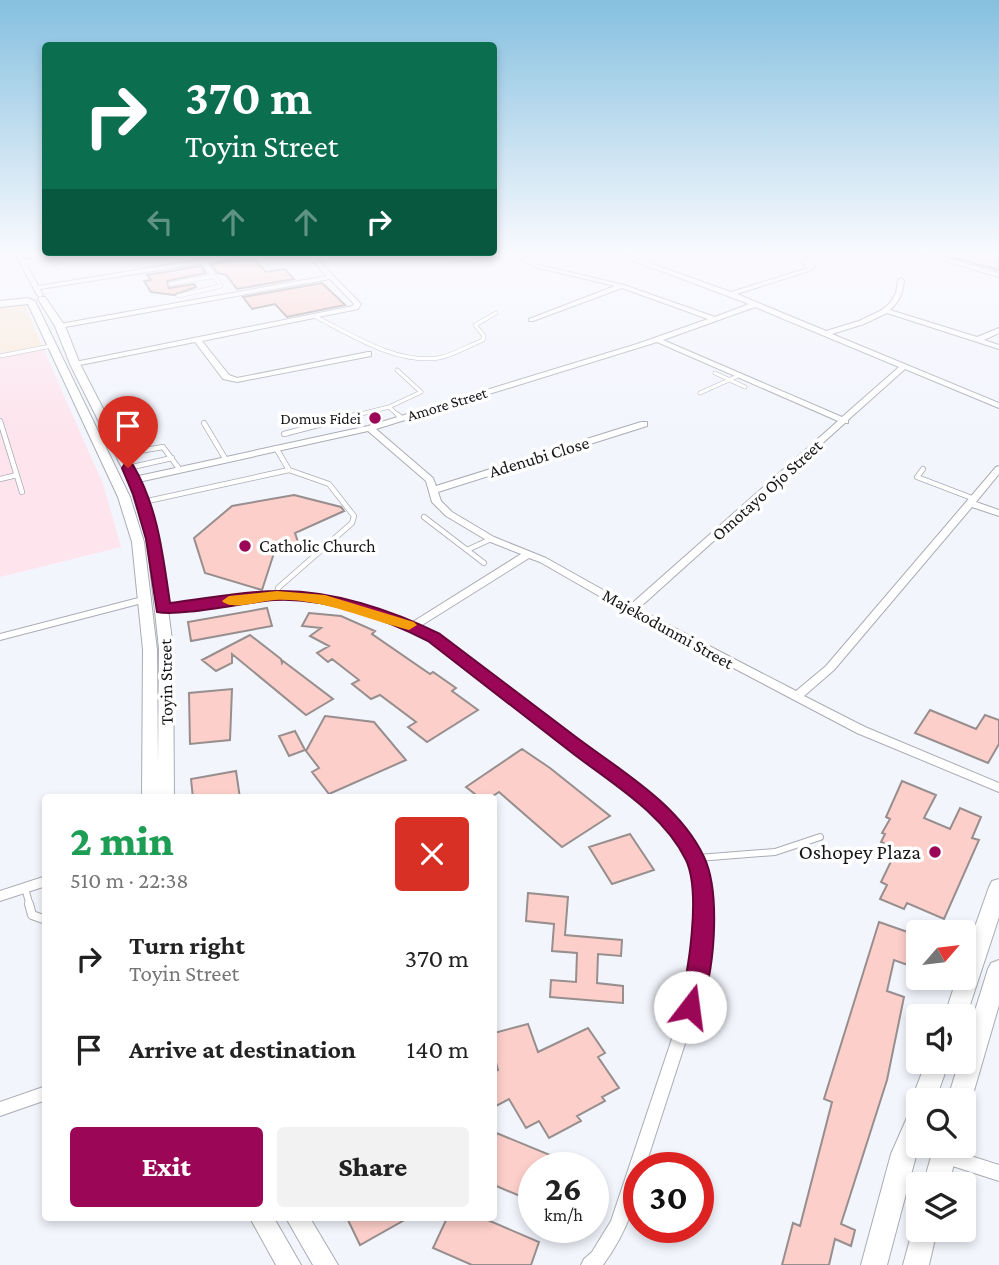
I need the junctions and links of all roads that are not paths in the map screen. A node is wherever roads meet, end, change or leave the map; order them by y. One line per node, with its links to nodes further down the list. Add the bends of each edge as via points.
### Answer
1 (40, 312): 21 (street, Toyin Street)
2 (48, 312): 15 (street, Toyin Street)
3 (138, 312): 15 (street)
4 (343, 312): 12 (street)
5 (552, 312): 13 (street)
6 (693, 312): 14 (street)
7 (736, 312): 14 (street, Amore Street)
8 (771, 312): 17 (street)
9 (885, 312): 17 (street)
10 (891, 312): 19 (street)
11 (496, 313): 12 (lane, via 475,325 483,340 421,360 374,346)
12 (316, 317): 20 (street)
13 (531, 320)
14 (715, 320): 18 (street, Amore Street)
15 (60, 326): 25 (street, Toyin Street)
16 (999, 330): 19 (street)
17 (824, 334): 26 (street)
18 (657, 340): 29 (street); 35 (street, Amore Street)
19 (978, 340): 22 (street)
20 (198, 341): 23 (street, via 226,377 237,380); 25 (street)
21 (51, 346): 24 (lane); 66 (street, Toyin Street, via 124,497 138,542)
22 (999, 347)
23 (368, 354)
24 (0, 356)
25 (75, 364): 44 (street, Toyin Street)
26 (902, 368): 33 (street); 37 (street, Omotayo Ojo Street)
27 (397, 370): 34 (lane, via 421,392)
28 (715, 373): 30 (lane)
29 (740, 375): 30 (lane); 37 (street)
30 (730, 379): 31 (lane); 32 (lane)
31 (746, 387)
32 (700, 393)
33 (999, 406)
34 (389, 407): 35 (lane); 41 (lane)
35 (401, 418): 40 (street, Amore Street)
36 (0, 421): 53 (lane)
37 (845, 421): 68 (street, Omotayo Ojo Street)
38 (204, 423): 46 (lane)
39 (644, 424): 55 (street, Adenubi Close)
40 (370, 428): 43 (street, Amore Street); 55 (street, Majekodunmi Street, via 430,480)
41 (284, 434)
42 (150, 448): 44 (lane); 45 (lane, via 163,447); 47 (lane)
43 (276, 448): 46 (street, Amore Street); 51 (lane)
44 (121, 454): 52 (street, Toyin Street)
45 (172, 458): 47 (lane); 50 (lane)
46 (226, 460): 50 (street, Amore Street)
47 (158, 461): 52 (lane)
48 (999, 468): 57 (street)
49 (923, 469): 57 (lane, via 917,477)
50 (180, 470): 52 (street, Amore Street)
51 (289, 470): 58 (lane); 65 (lane, via 329,484 354,516 352,523 278,587)
52 (131, 474): 58 (street, Toyin Street)
53 (17, 475): 54 (lane); 56 (lane)
54 (0, 479)
55 (435, 490): 61 (street, Majekodunmi Street, via 437,502 449,514)
56 (22, 492)
57 (971, 501): 59 (street); 71 (street, via 830,668)
58 (143, 502): 67 (street, Toyin Street)
59 (999, 513)
60 (424, 517): 62 (lane)
61 (491, 539): 62 (lane); 63 (street, Majekodunmi Street)
62 (467, 550): 64 (lane)
63 (528, 554): 68 (street, Majekodunmi Street); 69 (street)
64 (484, 563)
65 (277, 596): 67 (street); 69 (street, via 325,599)
66 (146, 599): 70 (street); 73 (street, Toyin Street)
67 (163, 608): 74 (street, Toyin Street)
68 (631, 610): 71 (street, Majekodunmi Street)
69 (412, 627): 76 (street, via 434,638 635,789 660,810)
70 (0, 637)
71 (796, 698): 72 (street, Majekodunmi Street)
72 (999, 788)
73 (150, 794)
74 (166, 794)
75 (820, 836): 76 (lane, via 768,856)
76 (695, 858): 95 (street, via 702,917 698,982 618,1225)
77 (42, 882): 79 (street)
78 (999, 887): 83 (main road)
79 (25, 888): 80 (street); 81 (lane, via 32,915)
80 (0, 897)
81 (42, 919)
82 (999, 969): 84 (main road)
83 (959, 1004)
84 (963, 1088)
85 (42, 1094): 86 (street)
86 (0, 1109)
87 (906, 1146): 96 (main road)
88 (962, 1158): 89 (street)
89 (999, 1173)
90 (263, 1221): 93 (street)
91 (299, 1221): 94 (street)
92 (921, 1242): 97 (main road)
93 (289, 1265)
94 (326, 1265)
95 (590, 1265)
96 (874, 1265)
97 (916, 1265)

